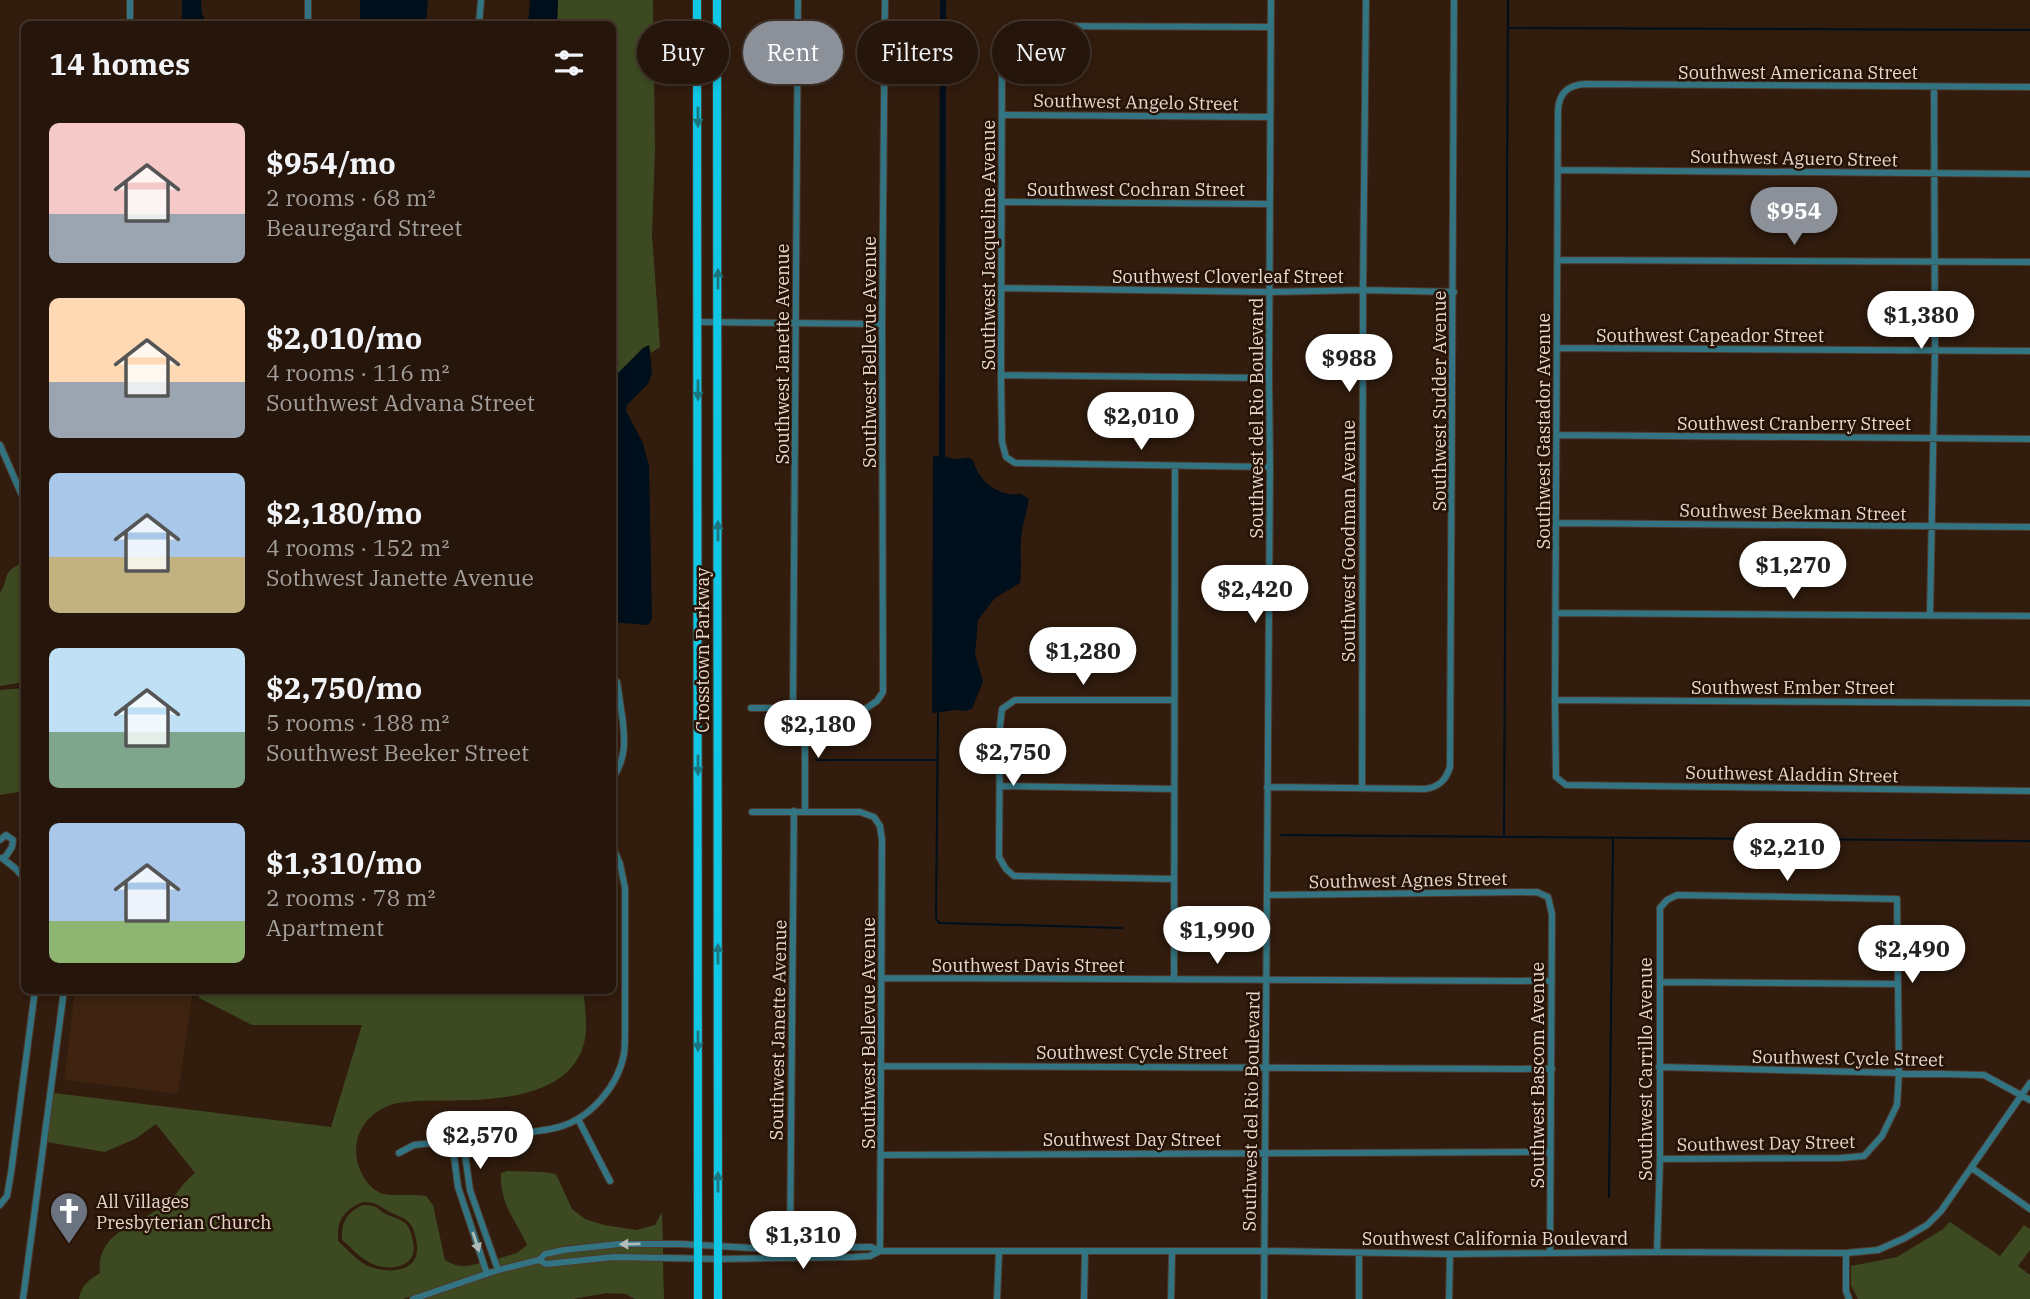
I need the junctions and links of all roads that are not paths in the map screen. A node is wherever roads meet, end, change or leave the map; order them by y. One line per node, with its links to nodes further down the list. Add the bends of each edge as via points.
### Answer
1 (130, 0): 11 (street)
2 (308, 0): 12 (street)
3 (481, 0): 13 (street)
4 (698, 0): 32 (main road, Crosstown Parkway, one-way to 32)
5 (717, 0): 33 (main road, Crosstown Parkway, one-way to 5)
6 (798, 0): 34 (street, Southwest Janette Avenue)
7 (885, 0): 35 (street, Southwest Bellevue Avenue)
8 (1271, 0): 14 (street, Southwest del Rio Boulevard)
9 (1366, 0): 29 (street, Southwest Goodman Avenue)
10 (1454, 0): 31 (street, Southwest Sudder Avenue)
11 (130, 21)
12 (308, 21)
13 (479, 21)
14 (1271, 27): 18 (street, Southwest Jacqueline Avenue, via 1017,26 1002,47); 19 (street, Southwest del Rio Boulevard)
15 (1934, 87): 16 (street, Southwest Americana Street); 17 (street, Southwest Americana Street, via 1585,84); 21 (street)
16 (2030, 87)
17 (1567, 89): 20 (street, Southwest Gastador Avenue, via 1558,104)
18 (1003, 114): 19 (street, Southwest Angelo Street); 23 (street, Southwest Jacqueline Avenue)
19 (1269, 117): 24 (street, Southwest del Rio Boulevard)
20 (1558, 170): 21 (street, Southwest Aguero Street); 25 (street, Southwest Gastador Avenue)
21 (1933, 173): 22 (street, Southwest Aguero Street); 26 (street)
22 (2030, 174)
23 (1002, 202): 24 (street, Southwest Cochran Street); 28 (street, Southwest Jacqueline Avenue)
24 (1270, 204): 30 (street, Southwest del Rio Boulevard)
25 (1559, 260): 26 (street); 36 (street, Southwest Gastador Avenue)
26 (1934, 261): 27 (street); 37 (street)
27 (2030, 262)
28 (1002, 288): 30 (street, Southwest Cloverleaf Street); 39 (street, Southwest Jacqueline Avenue)
29 (1363, 290): 30 (street, Southwest Cloverleaf Street); 31 (street, Southwest Cloverleaf Street); 65 (street, Southwest Goodman Avenue)
30 (1270, 292): 40 (street, Southwest del Rio Boulevard)
31 (1454, 292): 65 (street, Southwest Sudder Avenue, via 1450,766 1437,786)
32 (698, 322): 33 (street); 106 (main road, Crosstown Parkway, one-way to 106)
33 (718, 322): 34 (street); 107 (main road, Crosstown Parkway, one-way to 33)
34 (796, 322): 35 (street); 59 (street, Southwest Janette Avenue)
35 (882, 324): 60 (street, Southwest Bellevue Avenue, via 883,692 865,709)
36 (1557, 348): 37 (street, Southwest Capeador Street); 41 (street, Southwest Gastador Avenue)
37 (1935, 350): 38 (street, Southwest Capeador Street); 42 (street)
38 (2030, 351)
39 (1000, 375): 40 (street); 45 (street, Southwest Jacqueline Avenue, via 1002,442 1006,457 1015,463)
40 (1269, 378): 46 (street, Southwest del Rio Boulevard)
41 (1557, 435): 42 (street, Southwest Cranberry Street); 48 (street, Southwest Gastador Avenue)
42 (1933, 438): 43 (street, Southwest Cranberry Street); 50 (street)
43 (2030, 439)
44 (0, 445): 47 (street)
45 (1175, 466): 46 (street); 55 (street)
46 (1270, 467): 64 (street, Southwest del Rio Boulevard)
47 (21, 493)
48 (1556, 523): 50 (street, Southwest Beekman Street); 51 (street, Southwest Gastador Avenue)
49 (2030, 527): 50 (street, Southwest Beekman Street)
50 (1932, 528): 52 (street)
51 (1556, 612): 52 (street); 56 (street, Southwest Gastador Avenue)
52 (1930, 615): 53 (street)
53 (2030, 615)
54 (617, 682): 61 (street, via 625,746)
55 (1174, 700): 63 (street, via 1015,700 1002,709); 66 (street)
56 (1556, 700): 57 (street, Southwest Ember Street); 62 (street, Southwest Gastador Avenue)
57 (2030, 703)
58 (751, 708): 59 (street)
59 (793, 708): 60 (street)
60 (805, 708): 69 (street)
61 (616, 774)
62 (1556, 777): 67 (street, Southwest Aladdin Street, via 1566,785)
63 (1000, 786): 66 (street); 75 (street, via 999,856 1014,876)
64 (1267, 787): 65 (street); 76 (street, Southwest del Rio Boulevard)
65 (1362, 788)
66 (1174, 789): 75 (street)
67 (2030, 791)
68 (794, 811): 69 (street); 70 (street); 108 (street, Southwest Janette Avenue)
69 (804, 811): 78 (street, Southwest Bellevue Avenue, via 860,812 874,817 882,833)
70 (752, 812)
71 (0, 840): 73 (street, via 6,835 13,840 10,852)
72 (616, 854): 94 (street, via 625,888 624,1053 610,1089)
73 (2, 858): 74 (street)
74 (21, 875)
75 (1174, 879): 79 (street)
76 (1267, 895): 77 (street, Southwest Agnes Street, via 1537,892); 80 (street, Southwest del Rio Boulevard)
77 (1548, 897): 81 (street, Southwest Bascom Avenue)
78 (882, 978): 79 (street, Southwest Davis Street); 86 (street, Southwest Bellevue Avenue)
79 (1174, 979): 80 (street, Southwest Davis Street)
80 (1266, 980): 81 (street, Southwest Davis Street); 87 (street, Southwest del Rio Boulevard)
81 (1552, 981): 89 (street, Southwest Bascom Avenue)
82 (1660, 982): 83 (street); 83 (street, Southwest Carrillo Avenue, via 1660,908 1677,895 1897,899); 88 (street, Southwest Carrillo Avenue)
83 (1898, 984): 90 (street)
84 (34, 994): 104 (street, via 11,1173 7,1196)
85 (63, 994): 124 (street)
86 (881, 1066): 87 (street, Southwest Cycle Street); 100 (street, Southwest Bellevue Avenue)
87 (1265, 1066): 89 (street, Southwest Cycle Street); 99 (street, Southwest del Rio Boulevard)
88 (1659, 1068): 90 (street, Southwest Cycle Street); 101 (street, Southwest Carrillo Avenue)
89 (1552, 1069): 97 (street, Southwest Bascom Avenue)
90 (1899, 1072): 92 (street, Southwest Cycle Street, via 1983,1075); 101 (street, Southwest Day Street, via 1897,1105 1882,1136 1864,1156)
91 (2030, 1083): 92 (street, Southwest California Boulevard)
92 (2022, 1094): 93 (street, Southwest Cycle Street); 102 (street, Southwest California Boulevard)
93 (2030, 1100)
94 (578, 1119): 95 (street, via 535,1132); 103 (street)
95 (463, 1140): 96 (street); 122 (street, via 470,1190)
96 (452, 1141): 98 (street, via 414,1144); 123 (street, one-way to 123, via 458,1187)
97 (1551, 1152): 99 (street, Southwest Day Street); 116 (street, Southwest Bascom Avenue)
98 (399, 1153)
99 (1266, 1153): 100 (street, Southwest Day Street); 110 (street, Southwest del Rio Boulevard)
100 (881, 1155): 109 (street, Southwest Bellevue Avenue)
101 (1660, 1159): 115 (street, Southwest Carrillo Avenue)
102 (1972, 1168): 105 (street); 117 (street, Southwest California Boulevard, via 1927,1225 1878,1250)
103 (610, 1181)
104 (0, 1205)
105 (2030, 1209)
106 (698, 1245): 107 (street, Southwest California Boulevard); 119 (main road, Crosstown Parkway); 121 (street, Southwest California Boulevard, one-way to 121, via 619,1244 545,1254)
107 (718, 1246): 108 (street, Southwest California Boulevard); 120 (main road, Crosstown Parkway)
108 (790, 1248): 109 (street, Southwest California Boulevard, via 871,1247)
109 (880, 1251): 111 (street, Southwest California Boulevard); 120 (street, Southwest California Boulevard, via 854,1257)
110 (1264, 1251): 113 (street, Southwest California Boulevard); 114 (street, Southwest California Boulevard); 131 (street, Southwest del Rio Boulevard)
111 (999, 1252): 112 (street, Southwest California Boulevard); 128 (street)
112 (1085, 1252): 113 (street, Southwest California Boulevard); 129 (street)
113 (1172, 1252): 130 (street)
114 (1359, 1252): 118 (street, Southwest California Boulevard); 132 (street)
115 (1657, 1252): 116 (street, Southwest California Boulevard); 117 (street, Southwest California Boulevard)
116 (1550, 1253): 118 (street, Southwest California Boulevard)
117 (1846, 1253): 134 (street)
118 (1450, 1255): 133 (street)
119 (698, 1258): 120 (street, Southwest California Boulevard); 121 (street, Southwest California Boulevard, via 614,1257 546,1264); 126 (main road, Crosstown Parkway)
120 (719, 1259): 127 (main road, Crosstown Parkway)
121 (540, 1260): 122 (street, Southwest California Boulevard)
122 (498, 1270): 123 (street, Southwest California Boulevard)
123 (487, 1274): 125 (street, Southwest California Boulevard)
124 (23, 1299)
125 (413, 1299)
126 (698, 1299)
127 (718, 1299)
128 (997, 1299)
129 (1084, 1299)
130 (1171, 1299)
131 (1264, 1299)
132 (1359, 1299)
133 (1449, 1299)
134 (1849, 1299)

